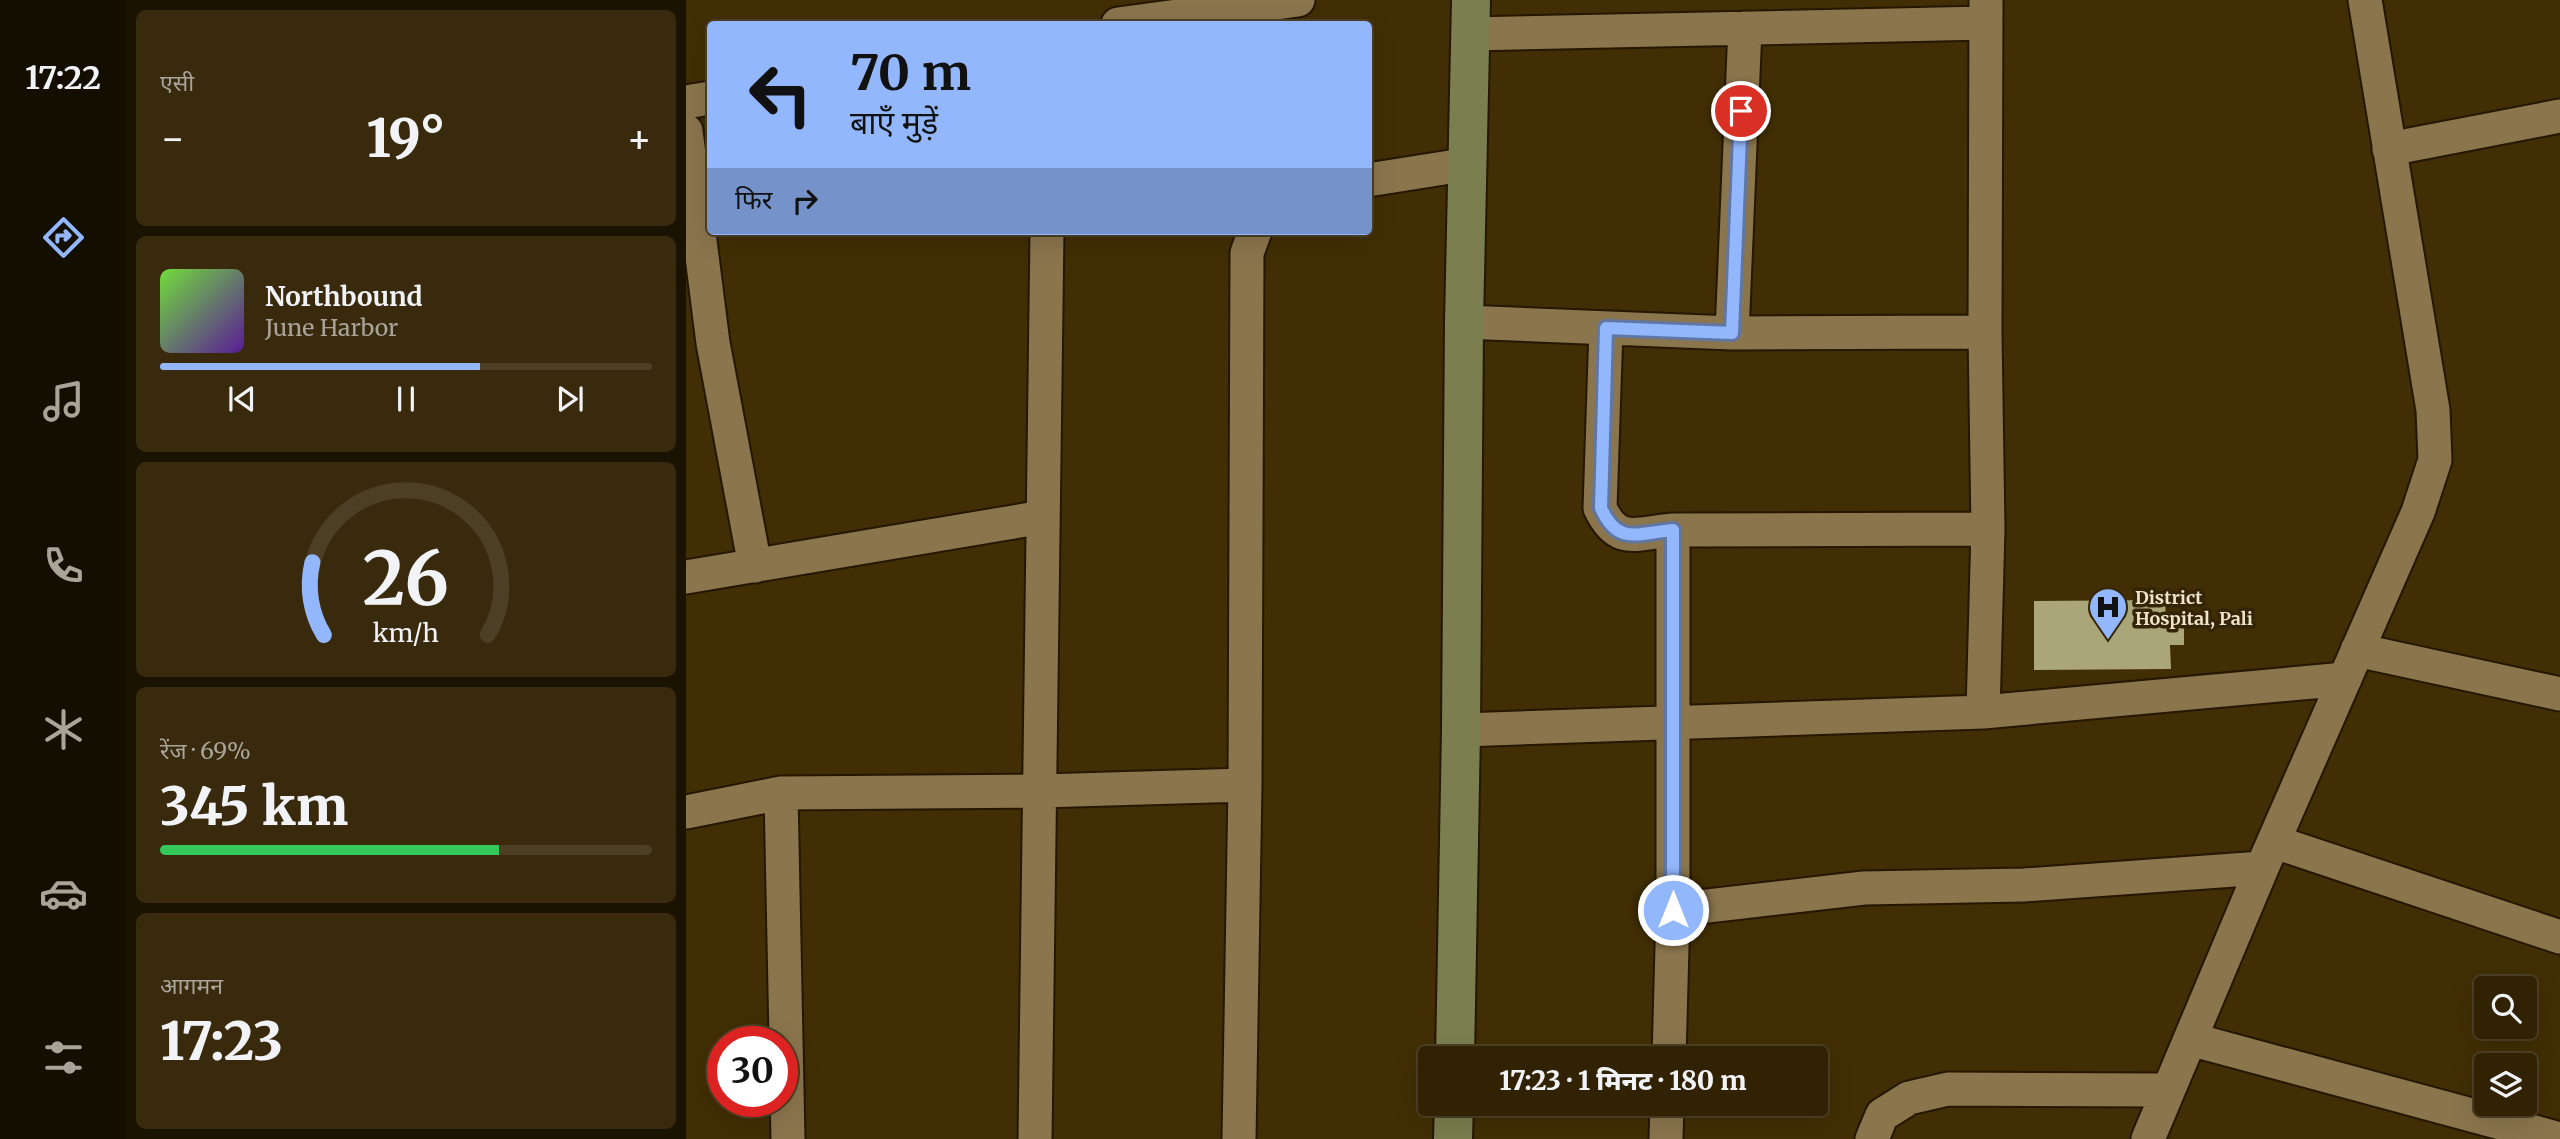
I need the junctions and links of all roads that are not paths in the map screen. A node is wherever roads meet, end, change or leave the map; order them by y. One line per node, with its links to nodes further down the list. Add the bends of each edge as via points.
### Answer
1 (1298, 0): 5 (street)
2 (2365, 0): 11 (street)
3 (1986, 11): 6 (street); 18 (street)
4 (1470, 17): 6 (street); 12 (street)
5 (1140, 21)
6 (1745, 28): 19 (street)
7 (707, 99): 8 (street)
8 (686, 103)
9 (2560, 116): 11 (street)
10 (686, 131): 20 (street)
11 (2389, 149): 26 (street, via 2433,410 2435,460 2418,512)
12 (1469, 164): 13 (street); 16 (street)
13 (1372, 179)
14 (1047, 235): 21 (street)
15 (1254, 235): 31 (street, via 1247,253)
16 (1464, 322): 17 (street); 30 (street)
17 (1606, 328): 19 (street); 23 (street, via 1601,508 1609,526 1621,534)
18 (1985, 332): 19 (street); 22 (street)
19 (1732, 333)
20 (699, 345): 24 (street)
21 (1043, 517): 24 (street); 32 (street)
22 (1988, 529): 23 (street); 28 (street)
23 (1673, 530): 29 (street)
24 (755, 566): 25 (street)
25 (686, 577)
26 (2351, 664): 27 (street); 28 (street); 35 (street)
27 (2560, 694)
28 (1983, 712): 29 (street)
29 (1674, 722): 30 (street); 36 (street)
30 (1461, 730): 39 (street)
31 (1245, 785): 32 (street); 46 (street)
32 (1041, 791): 33 (street); 45 (street)
33 (781, 793): 34 (street); 44 (street)
34 (686, 812)
35 (2268, 855): 36 (street, via 2024,885 1864,888); 37 (street); 38 (street)
36 (1673, 910): 40 (street)
37 (2560, 937)
38 (2190, 1040): 41 (street); 51 (street)
39 (1455, 1046)
40 (1669, 1046)
41 (2168, 1090): 49 (street, via 1948,1088 1909,1098 1882,1115); 50 (street)
42 (1454, 1116): 47 (street)
43 (1667, 1116): 48 (street)
44 (788, 1139)
45 (1035, 1139)
46 (1239, 1139)
47 (1453, 1139)
48 (1666, 1139)
49 (1872, 1139)
50 (2148, 1139)
51 (2560, 1139)

